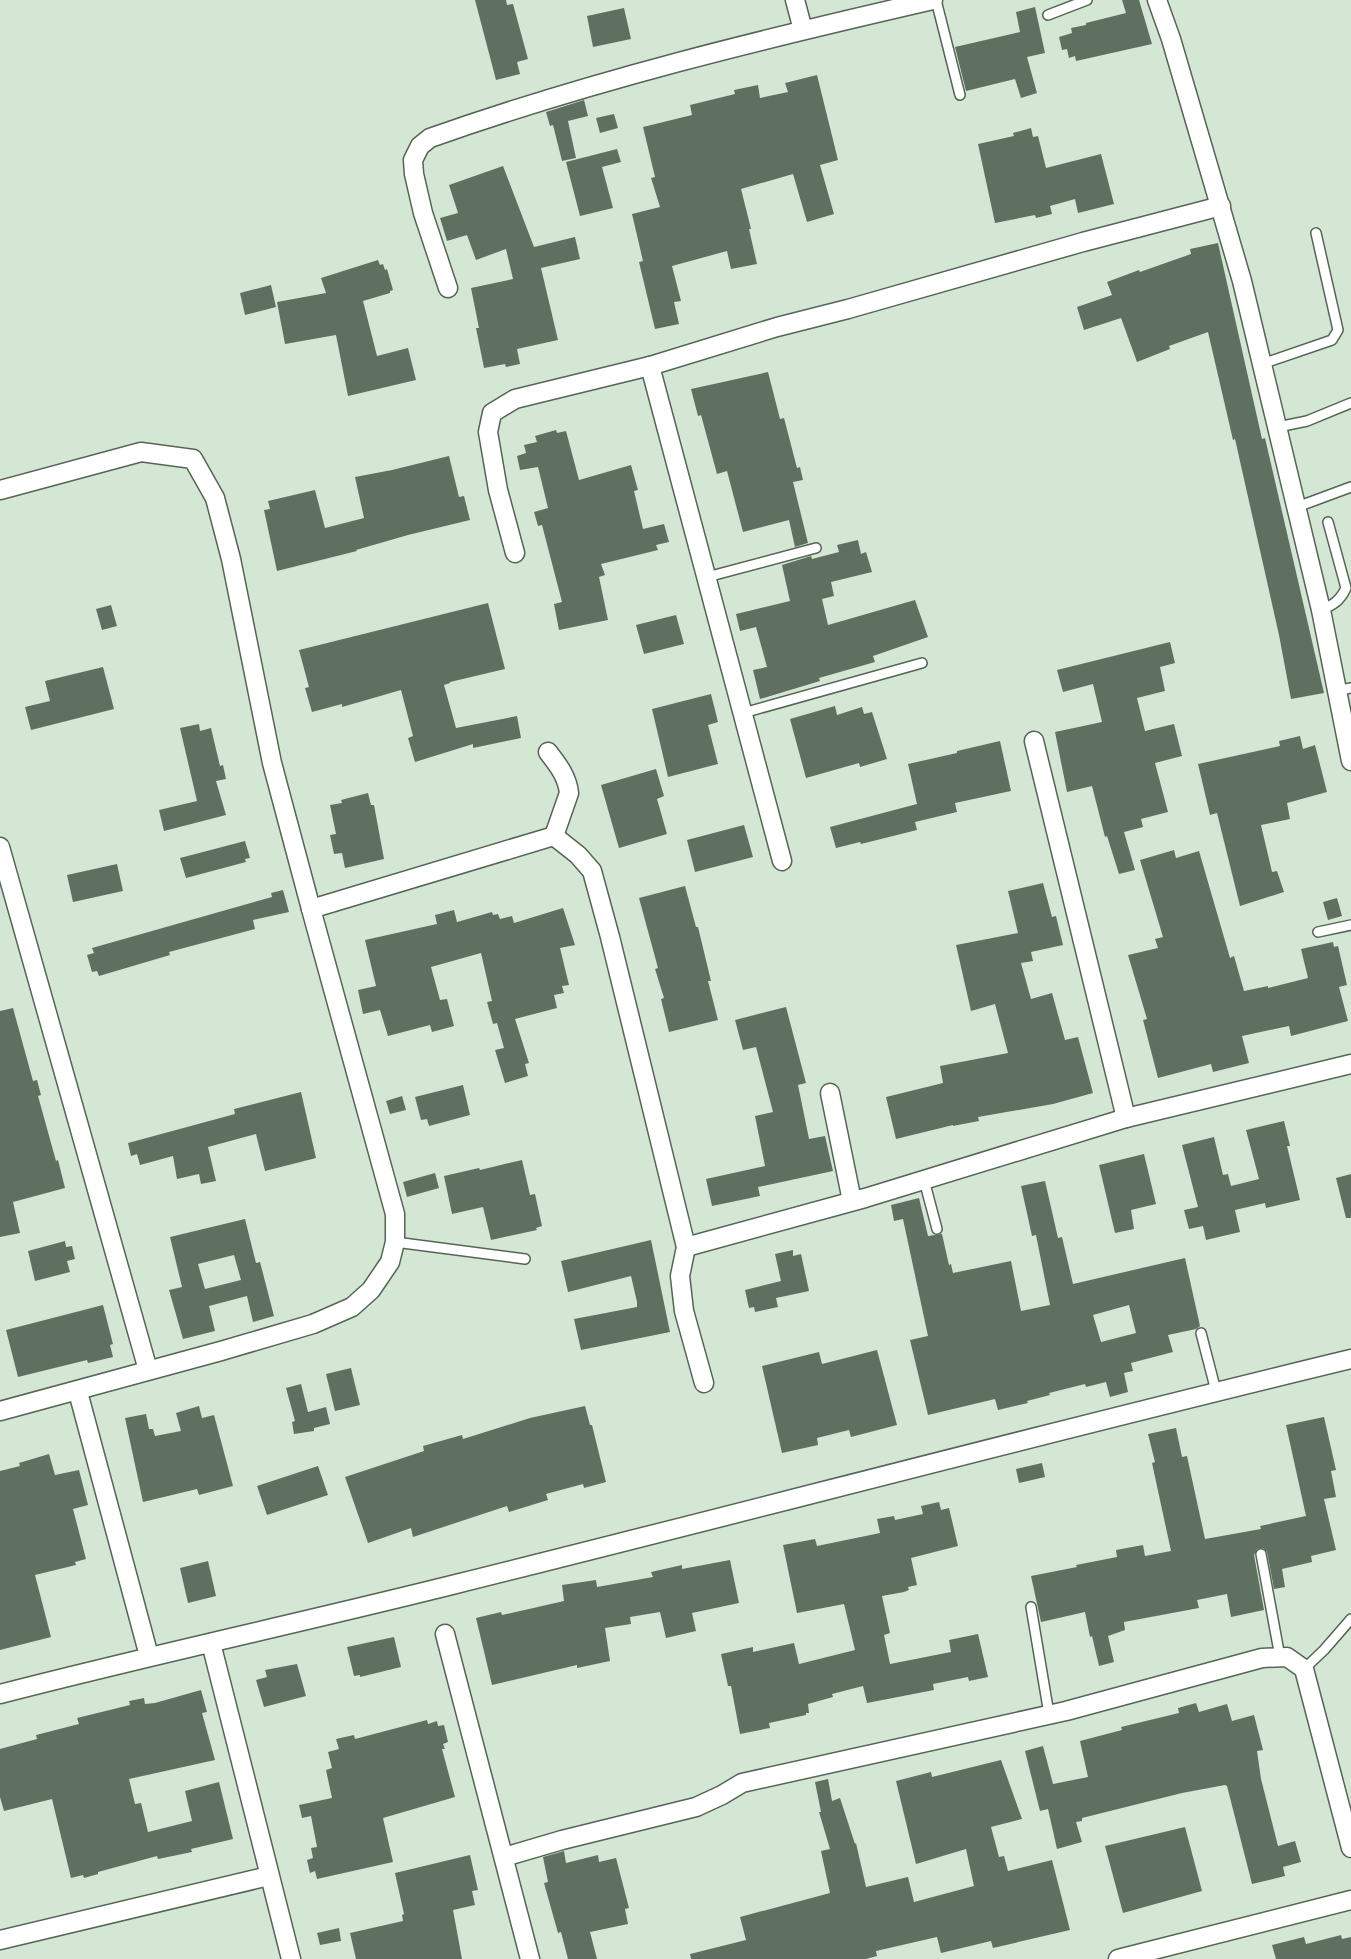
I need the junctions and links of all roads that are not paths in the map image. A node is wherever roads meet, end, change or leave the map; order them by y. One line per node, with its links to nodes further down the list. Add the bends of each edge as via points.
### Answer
1 (795, 0): 6 (street)
2 (934, 0): 6 (street); 7 (lane)
3 (1087, 0): 5 (lane)
4 (1157, 0): 8 (street)
5 (1048, 15)
6 (802, 30): 10 (street, via 603,82 429,138 413,160 414,174)
7 (960, 95)
8 (1221, 206): 11 (street); 12 (street, via 777,327)
9 (1316, 233): 11 (lane, via 1338,330 1332,340)
10 (448, 288)
11 (1262, 364): 14 (street)
12 (650, 366): 20 (street, via 515,399 492,413 488,432); 21 (street)
13 (1351, 404): 14 (lane)
14 (1278, 427): 17 (street)
15 (1351, 487): 17 (lane)
16 (0, 490): 32 (street, via 141,452 193,459 215,498 231,559 272,763)
17 (1297, 507): 22 (street)
18 (1328, 522): 22 (lane, via 1346,588 1333,605)
19 (816, 548): 21 (lane)
20 (515, 553)
21 (707, 577): 25 (street)
22 (1321, 610): 24 (street)
23 (922, 663): 25 (lane)
24 (1343, 690): 28 (street)
25 (743, 713): 31 (street)
26 (1034, 741): 37 (street)
27 (548, 752): 29 (street, via 567,778 568,786)
28 (1351, 761)
29 (554, 836): 32 (street); 42 (street, via 592,871)
30 (0, 848): 46 (street)
31 (782, 861)
32 (311, 909): 41 (street, via 394,1214)
33 (1351, 925): 34 (lane)
34 (1318, 932)
35 (1351, 1064): 37 (street)
36 (830, 1093): 39 (street)
37 (1126, 1118): 38 (street)
38 (924, 1180): 39 (street); 40 (lane)
39 (852, 1201): 42 (street)
40 (937, 1228)
41 (395, 1242): 43 (lane); 46 (street, via 390,1262 371,1290 352,1307 313,1324)
42 (686, 1247): 47 (street, via 680,1276 684,1311)
43 (525, 1259)
44 (1201, 1333): 48 (lane)
45 (1351, 1359): 48 (street)
46 (148, 1370): 49 (street)
47 (704, 1383)
48 (1216, 1391): 55 (street)
49 (78, 1392): 50 (street); 56 (street)
50 (0, 1412)
51 (1261, 1554): 57 (lane)
52 (1031, 1607): 60 (lane)
53 (1351, 1619): 58 (lane)
54 (445, 1634): 62 (street)
55 (211, 1643): 56 (street); 63 (street)
56 (149, 1656): 59 (street)
57 (1280, 1657): 58 (street, via 1287,1657); 60 (street, via 1219,1668)
58 (1304, 1669): 61 (street)
59 (0, 1694)
60 (1049, 1714): 62 (street, via 742,1783 696,1807)
61 (1351, 1848)
62 (504, 1857): 67 (street)
63 (269, 1876): 65 (street); 66 (street)
64 (1351, 1900): 68 (street)
65 (0, 1940)
66 (291, 1959)
67 (530, 1959)
68 (1118, 1959)

